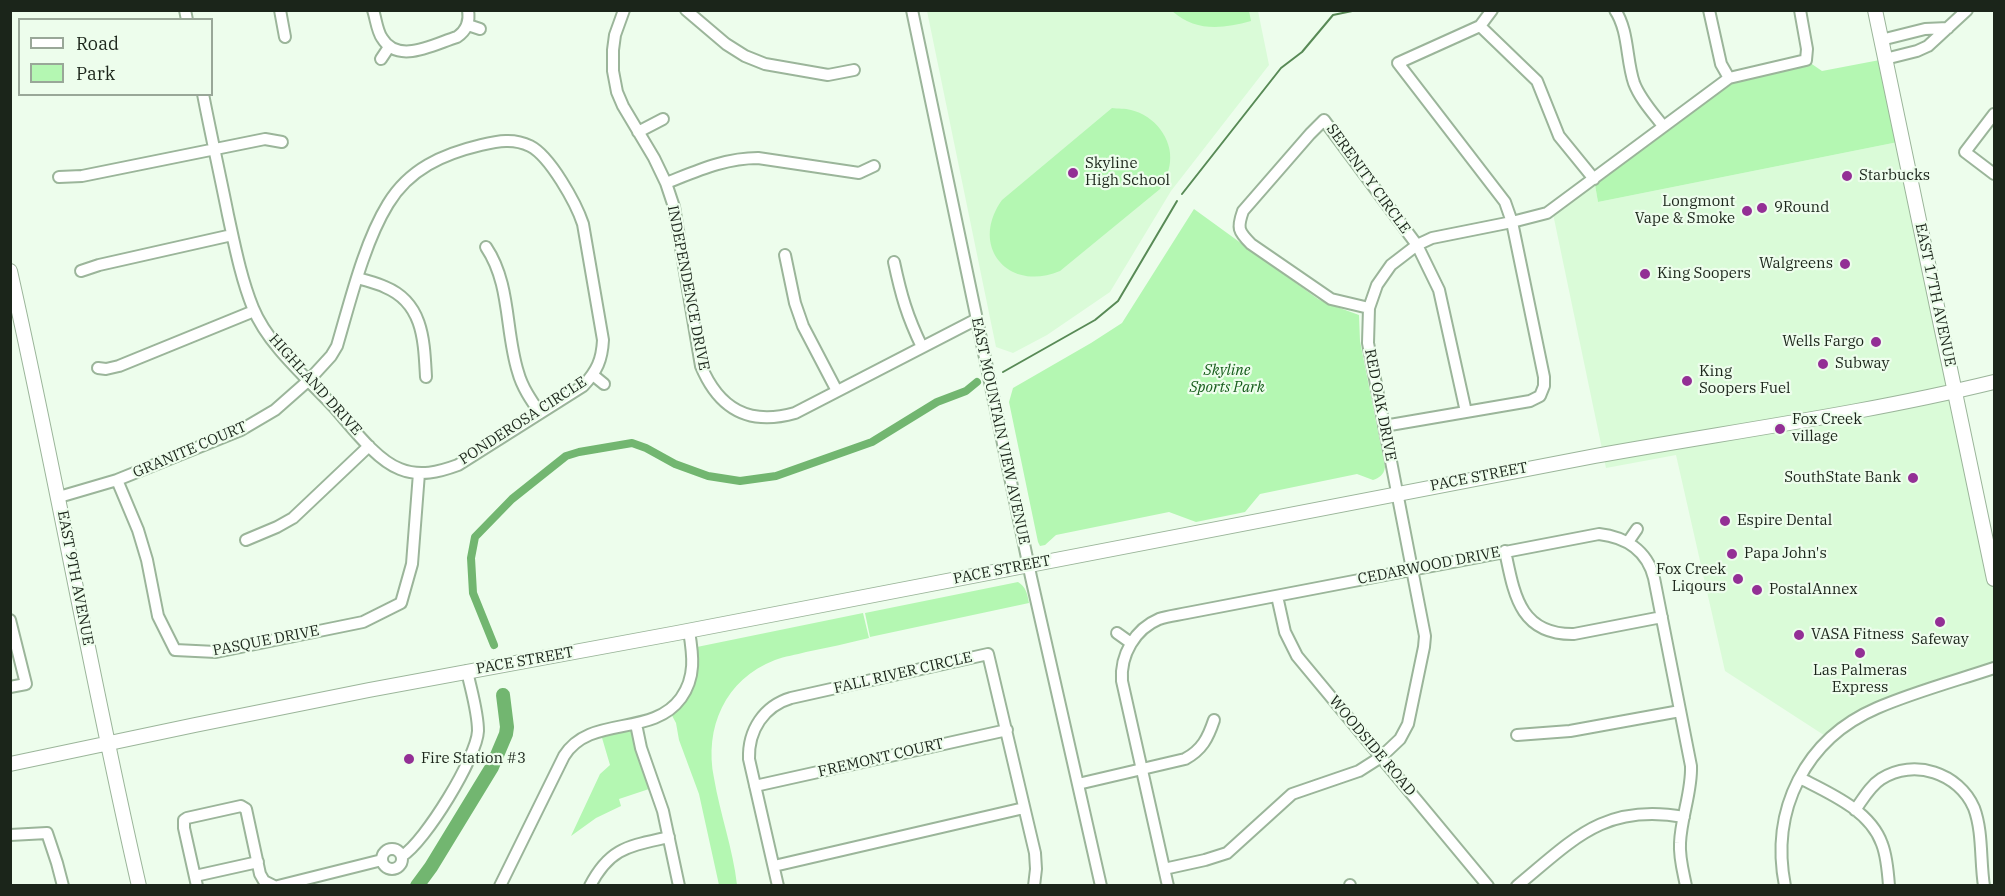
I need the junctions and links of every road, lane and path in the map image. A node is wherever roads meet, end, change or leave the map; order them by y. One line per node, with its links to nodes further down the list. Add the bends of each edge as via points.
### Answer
1 (280, 10): 17 (street)
2 (373, 10): 19 (street)
3 (468, 10): 13 (street)
4 (624, 10): 28 (street, INDEPENDENCE DRIVE, via 615,35 613,71 617,92)
5 (686, 10): 22 (street, via 726,44 765,64 828,75)
6 (912, 10): 47 (street, EAST MOUNTAIN VIEW AVENUE)
7 (1492, 10): 14 (street)
8 (1615, 10): 27 (street, via 1634,82)
9 (1709, 10): 23 (street, via 1721,64)
10 (1800, 10): 23 (street, RED OAK DRIVE, via 1806,60)
11 (1875, 10): 18 (main road, EAST 17TH AVENUE)
12 (1967, 10): 15 (street)
13 (468, 25): 16 (street); 19 (street, via 457,37 409,52)
14 (1480, 27): 34 (street, via 1537,81 1559,136); 36 (street, via 1398,63 1505,202)
15 (1948, 28): 18 (street, via 1930,28); 21 (street, via 1923,48)
16 (480, 29)
17 (285, 37)
18 (1881, 40): 21 (main road, EAST 17TH AVENUE)
19 (389, 47): 20 (street)
20 (381, 59)
21 (1885, 59): 56 (main road, EAST 17TH AVENUE)
22 (854, 70)
23 (1729, 78): 27 (street, RED OAK DRIVE)
24 (202, 96): 30 (street, HIGHLAND DRIVE)
25 (1995, 114): 32 (street, via 1965,152)
26 (663, 119): 28 (street)
27 (1663, 126): 34 (street, RED OAK DRIVE)
28 (639, 132): 35 (street, INDEPENDENCE DRIVE)
29 (282, 142): 30 (street, via 265,139)
30 (214, 149): 33 (street, via 82,176); 37 (street, HIGHLAND DRIVE)
31 (874, 166): 35 (street, via 859,173 741,158)
32 (1995, 174)
33 (59, 177)
34 (1594, 179): 36 (street, RED OAK DRIVE, via 1547,213)
35 (666, 183): 55 (street, INDEPENDENCE DRIVE, via 677,221 701,366 717,404 770,418 795,413)
36 (1512, 222): 38 (street, RED OAK DRIVE, via 1432,238); 57 (street, via 1544,386 1540,396 1530,402)
37 (232, 235): 43 (street); 46 (street, HIGHLAND DRIVE)
38 (1417, 245): 45 (street, RED OAK DRIVE, via 1391,265 1377,285); 45 (street, SERENITY CIRCLE, via 1324,120 1243,210 1240,233 1251,244 1331,299); 57 (street, via 1439,290)
39 (486, 247): 58 (street, via 501,273 518,372)
40 (785, 255): 55 (street, via 803,326)
41 (894, 262): 48 (street, via 901,296)
42 (10, 271): 64 (main road, EAST 9TH AVENUE)
43 (81, 271)
44 (358, 278): 50 (street, PONDEROSA CIRCLE, via 377,223 417,172 453,151 500,140 530,146 543,155 583,224 603,340 602,355); 51 (street, via 387,287 411,308 424,337); 52 (street, PONDEROSA CIRCLE, via 337,346)
45 (1369, 308): 59 (street, RED OAK DRIVE, via 1368,343)
46 (254, 311): 49 (street, via 119,366); 52 (street, HIGHLAND DRIVE, via 275,343)
47 (977, 319): 48 (street, INDEPENDENCE DRIVE); 69 (street, EAST MOUNTAIN VIEW AVENUE)
48 (922, 346): 55 (street, INDEPENDENCE DRIVE)
49 (98, 368)
50 (593, 375): 54 (street); 58 (street, PONDEROSA CIRCLE, via 583,386)
51 (426, 377)
52 (309, 380): 60 (street, HIGHLAND DRIVE); 62 (street, GRANITE COURT, via 275,410 241,430)
53 (1995, 382): 56 (main road, PACE STREET)
54 (604, 384)
55 (837, 391)
56 (1955, 391): 63 (main road, PACE STREET); 71 (main road, EAST 17TH AVENUE)
57 (1466, 412): 59 (street)
58 (540, 413): 61 (street, PONDEROSA CIRCLE, via 458,465)
59 (1384, 426): 63 (street, RED OAK DRIVE)
60 (369, 446): 61 (street, HIGHLAND DRIVE, via 399,469); 66 (street, via 293,518)
61 (419, 473): 62 (street, PASQUE DRIVE, via 412,564 401,603 363,622 208,652 175,650 158,616 138,530)
62 (117, 480): 64 (street, GRANITE COURT)
63 (1397, 493): 69 (main road, PACE STREET); 70 (street, RED OAK DRIVE)
64 (59, 497): 86 (main road, EAST 9TH AVENUE)
65 (1637, 529): 67 (street)
66 (246, 540)
67 (1628, 542): 68 (street, CEDARWOOD DRIVE, via 1596,534); 73 (street, via 1641,552 1652,569)
68 (1505, 551): 70 (street, CEDARWOOD DRIVE); 73 (street, via 1517,602 1532,620 1549,630 1574,634)
69 (1028, 565): 75 (main road, PACE STREET); 91 (street, EAST MOUNTAIN VIEW AVENUE)
70 (1412, 568): 72 (street, CEDARWOOD DRIVE); 87 (street, RED OAK DRIVE, via 1424,647 1408,724 1400,739)
71 (1995, 579)
72 (1277, 596): 77 (street, CEDARWOOD DRIVE, via 1162,618); 87 (street, WOODSIDE ROAD, via 1293,651)
73 (1662, 617): 81 (street)
74 (10, 620): 80 (street, via 26,684)
75 (689, 631): 79 (main road, PACE STREET); 83 (street, via 693,660 687,688 665,713)
76 (1117, 633): 77 (street)
77 (1131, 643): 89 (street, via 1122,681)
78 (1995, 668): 90 (street, via 1875,709 1818,751)
79 (467, 671): 86 (main road, PACE STREET); 104 (street, via 478,731 473,752 418,843 402,856 402,863 394,869 382,860)
80 (10, 687)
81 (1680, 711): 85 (street, via 1570,731); 95 (street, via 1691,771)
82 (1214, 720): 89 (street, via 1206,741 1193,755)
83 (636, 724): 97 (street); 105 (street, via 593,733 571,746)
84 (1006, 730): 92 (street, FREMONT COURT); 92 (street, FALL RIVER CIRCLE, via 988,654 878,678 785,699 766,712 749,745); 93 (street, FALL RIVER CIRCLE)
85 (1517, 735)
86 (107, 743): 88 (main road, PACE STREET); 103 (main road, EAST 9TH AVENUE)
87 (1381, 757): 100 (street, RED OAK DRIVE, via 1359,771 1292,794 1227,853); 112 (street, WOODSIDE ROAD)
88 (10, 764)
89 (1141, 770): 91 (street); 100 (street)
90 (1800, 778): 94 (street); 115 (street, via 1782,828)
91 (1078, 784): 110 (street, EAST MOUNTAIN VIEW AVENUE)
92 (755, 786): 99 (street, FALL RIVER CIRCLE)
93 (1024, 808): 99 (street); 109 (street, FALL RIVER CIRCLE, via 1036,862)
94 (1855, 810): 116 (street, via 1881,840); 117 (street, via 1876,783 1899,771 1927,770 1948,778 1963,791 1975,812)
95 (1684, 817): 113 (street, via 1652,813 1599,824 1574,838); 114 (street, via 1679,850)
96 (10, 835): 102 (street, via 46,833)
97 (669, 837): 106 (street, via 613,855); 107 (street)
98 (258, 862): 101 (street); 101 (street, via 246,809 233,806 186,818 183,828); 104 (street, via 264,880)
99 (774, 866): 108 (street, FALL RIVER CIRCLE)
100 (1164, 870): 111 (street)
101 (196, 881)
102 (63, 885)
103 (139, 885)
104 (276, 885)
105 (500, 885)
106 (590, 885)
107 (680, 885)
108 (778, 885)
109 (1034, 885)
110 (1101, 885)
111 (1168, 885)
112 (1488, 885)
113 (1517, 885)
114 (1686, 885)
115 (1785, 885)
116 (1889, 885)
117 (1984, 885)

